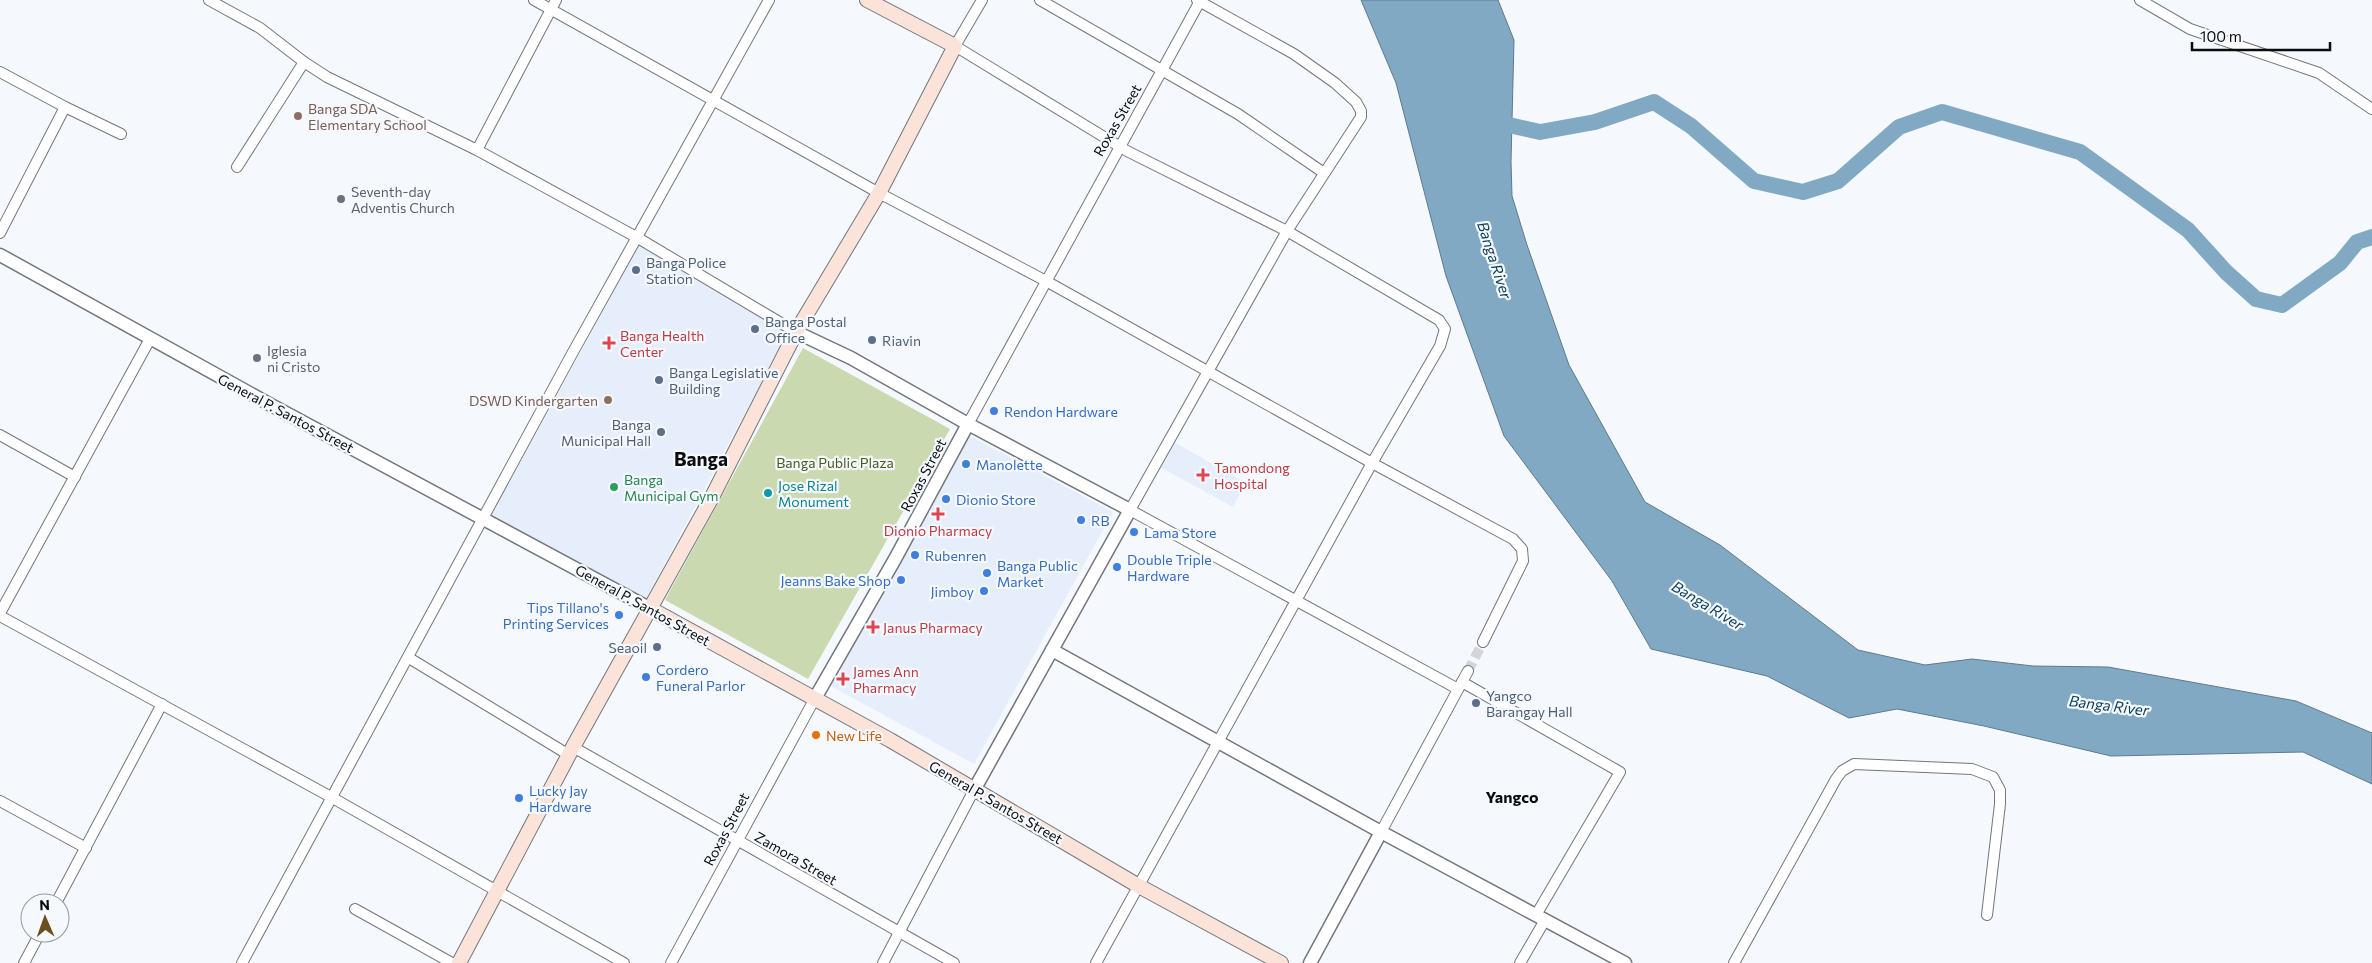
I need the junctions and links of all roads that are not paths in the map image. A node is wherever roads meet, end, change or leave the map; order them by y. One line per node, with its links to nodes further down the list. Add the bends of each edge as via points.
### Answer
1 (209, 0): 11 (street, via 260,28)
2 (534, 0): 9 (street)
3 (769, 0): 14 (street)
4 (867, 0): 10 (main road)
5 (982, 0): 10 (street)
6 (1040, 0): 12 (street)
7 (2140, 0): 16 (street, via 2190,29 2320,73)
8 (1199, 1): 12 (street, Roxas Street); 21 (street, via 1294,54 1356,102 1361,117)
9 (553, 5): 14 (street); 19 (street)
10 (955, 46): 18 (street); 22 (main road)
11 (304, 62): 19 (street, via 334,81); 20 (street)
12 (1163, 70): 18 (street, Roxas Street); 21 (street, via 1238,114)
13 (0, 72): 15 (street)
14 (712, 100): 22 (street); 25 (street)
15 (65, 107): 17 (street); 24 (street)
16 (2372, 109)
17 (121, 134)
18 (1120, 144): 23 (street); 27 (street, Roxas Street)
19 (477, 150): 25 (street)
20 (237, 167)
21 (1324, 173): 23 (street)
22 (880, 193): 27 (street); 28 (main road)
23 (1287, 231): 30 (street); 33 (street, via 1439,320 1444,326 1440,346)
24 (0, 233)
25 (638, 238): 28 (street); 36 (street)
26 (0, 255): 29 (street, General P. Santos Street)
27 (1046, 281): 30 (street); 31 (street, Roxas Street)
28 (796, 332): 31 (street, via 851,358); 38 (main road)
29 (150, 339): 34 (street); 36 (street, General P. Santos Street)
30 (1209, 371): 33 (street); 35 (street)
31 (968, 424): 35 (street); 45 (street, Roxas Street)
32 (0, 435): 34 (street)
33 (1372, 463): 37 (street); 40 (street, via 1518,543 1523,555 1520,570)
34 (74, 477): 39 (street)
35 (1130, 510): 37 (street); 41 (street)
36 (483, 519): 38 (street, General P. Santos Street); 42 (street)
37 (1297, 600): 44 (street); 47 (street)
38 (652, 609): 45 (main road, General P. Santos Street); 48 (main road)
39 (0, 614): 46 (street)
40 (1482, 642)
41 (1052, 650): 47 (street); 49 (street)
42 (409, 658): 48 (street, Zamora Street); 50 (street)
43 (1468, 671): 44 (street)
44 (1460, 686): 52 (street); 60 (street, via 1620,772)
45 (814, 700): 49 (main road, General P. Santos Street); 53 (street, Roxas Street)
46 (162, 704): 50 (street); 54 (street)
47 (1218, 742): 52 (street); 55 (street)
48 (571, 751): 53 (street, Zamora Street); 56 (main road)
49 (974, 790): 55 (main road, General P. Santos Street); 61 (street)
50 (332, 797): 56 (street); 64 (street)
51 (0, 801): 54 (street)
52 (1381, 832): 60 (street); 73 (street)
53 (736, 840): 61 (street, Zamora Street); 68 (street, Roxas Street)
54 (86, 848): 57 (street)
55 (1137, 885): 71 (street); 72 (main road, General P. Santos Street)
56 (498, 890): 66 (main road); 67 (street)
57 (61, 893)
58 (355, 908): 65 (street)
59 (1987, 915): 76 (street, via 2000,804 2000,790 1993,777 1972,769 1854,764 1836,779)
60 (1540, 917): 74 (street); 75 (street)
61 (899, 934): 69 (street); 70 (street, Zamora Street)
62 (35, 943): 63 (street)
63 (25, 963)
64 (242, 963)
65 (452, 963)
66 (458, 963)
67 (624, 963)
68 (672, 963)
69 (883, 963)
70 (954, 963)
71 (1096, 963)
72 (1281, 963)
73 (1310, 963)
74 (1520, 963)
75 (1625, 963)
76 (1734, 963)

